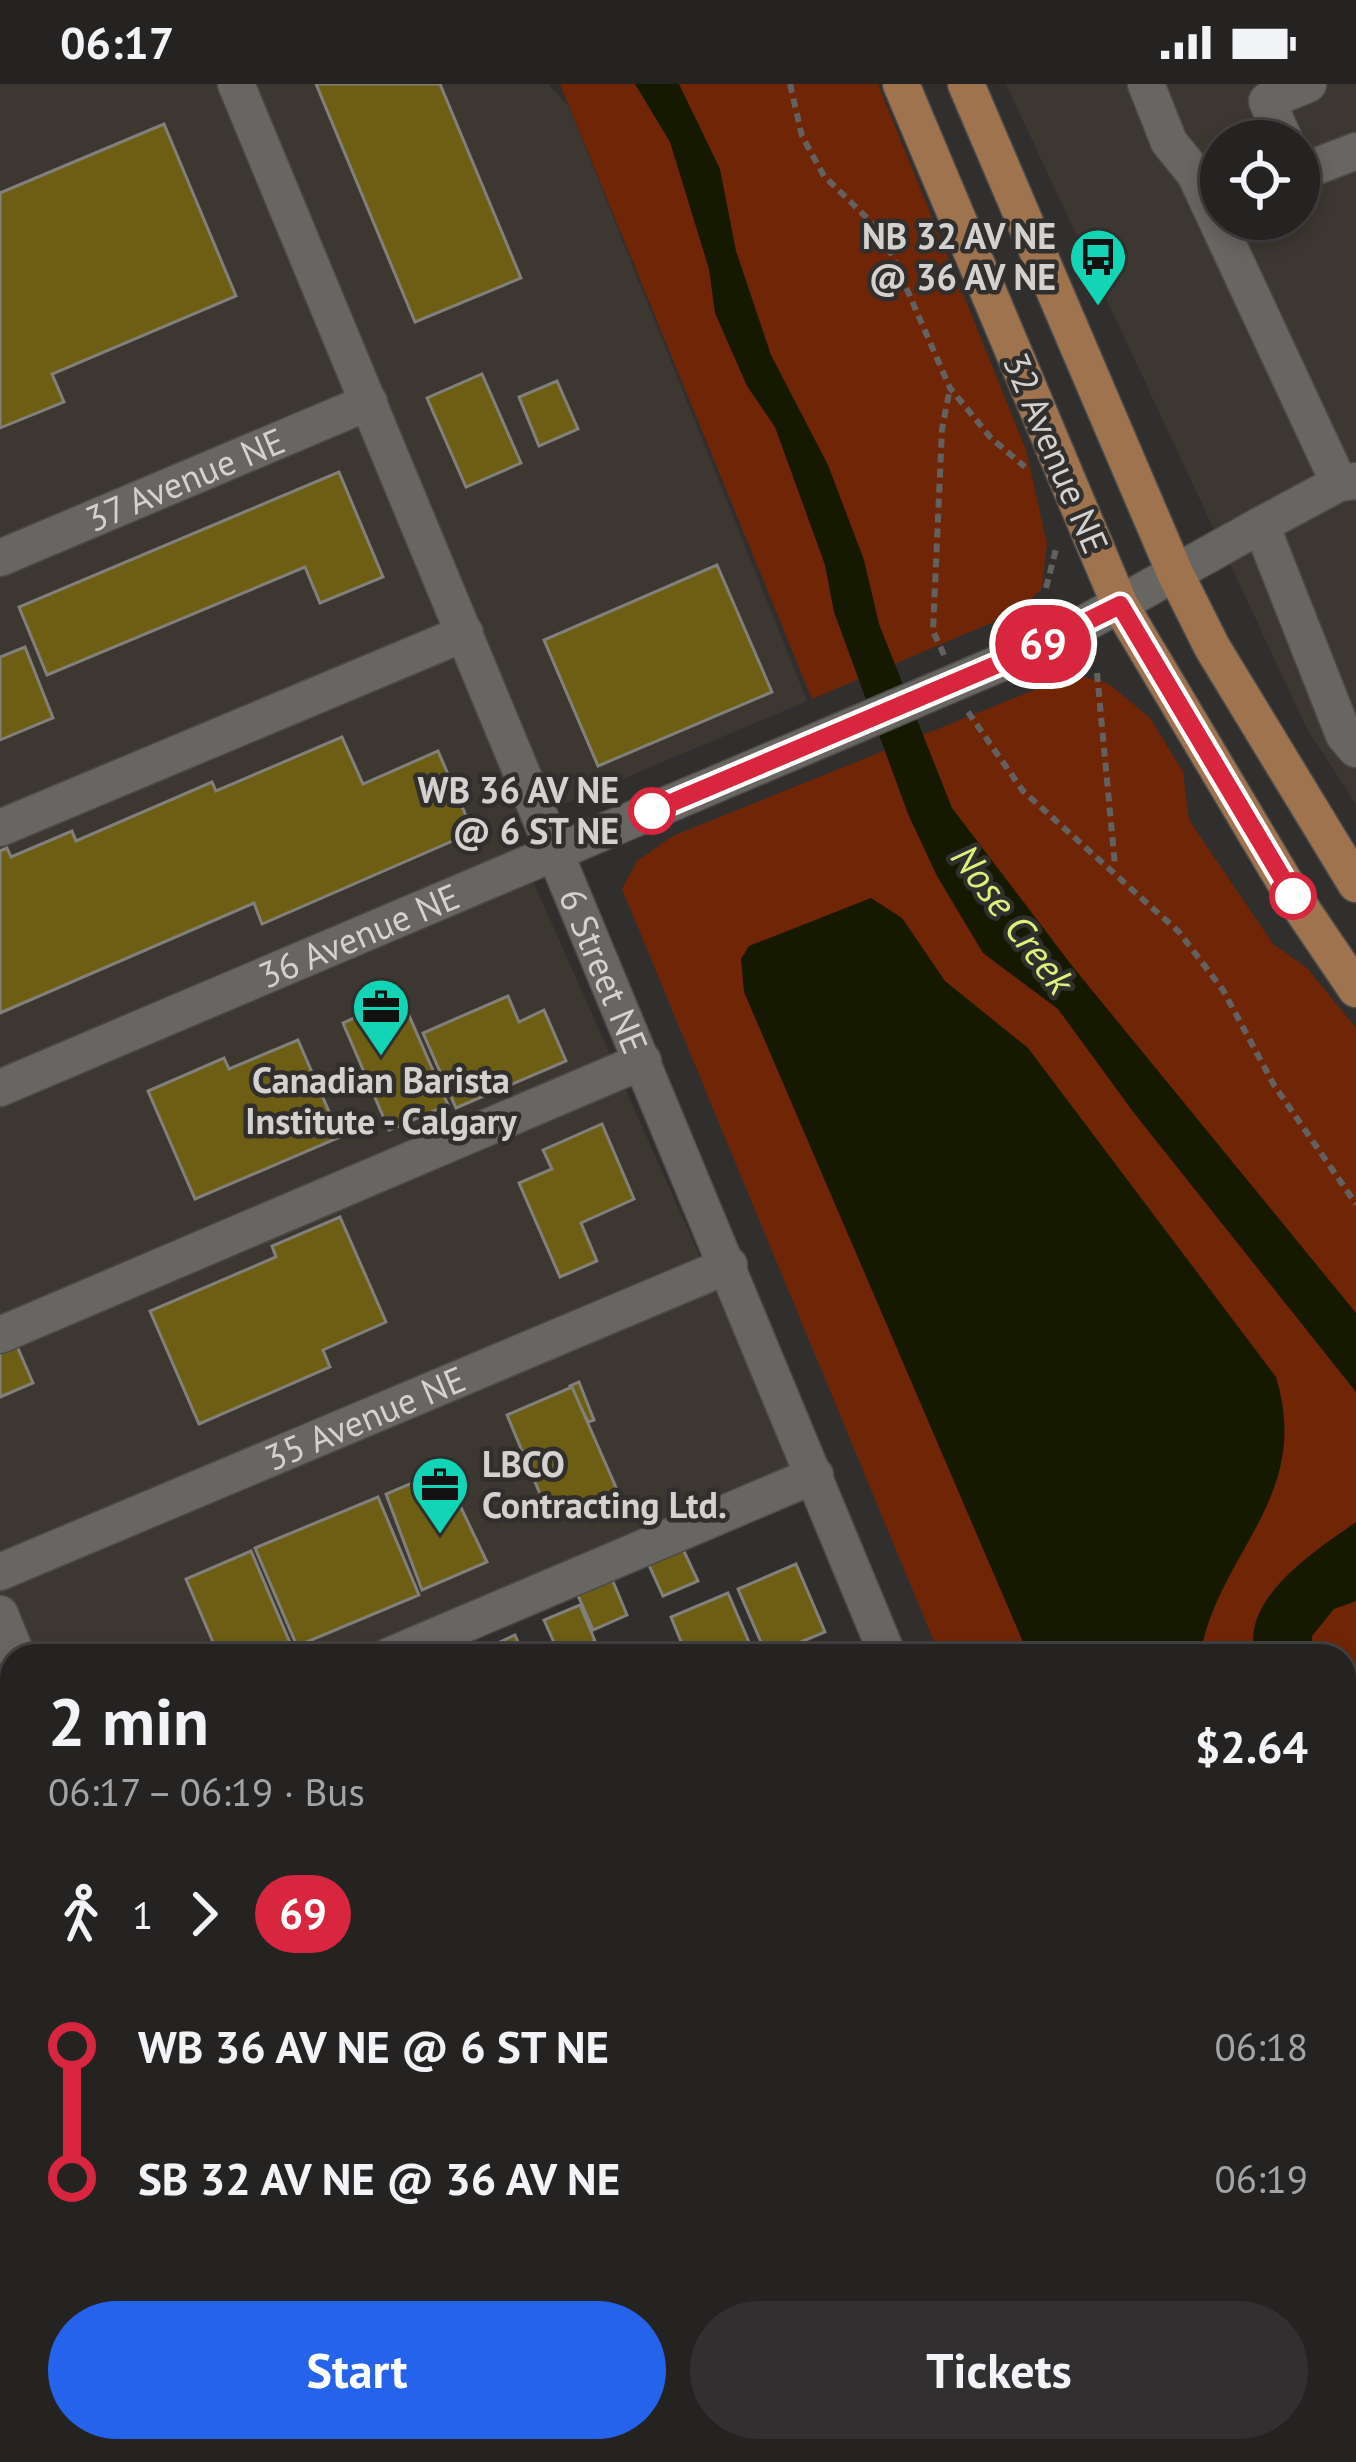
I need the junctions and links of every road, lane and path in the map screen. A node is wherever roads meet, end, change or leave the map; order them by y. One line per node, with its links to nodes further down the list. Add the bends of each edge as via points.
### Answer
1 (236, 84): 11 (street, 6 Street NE)
2 (790, 84): 10 (path, via 802,136 824,176 891,253)
3 (901, 84): 19 (main road, 32 Avenue NE)
4 (966, 84): 17 (main road, 32 Avenue NE)
5 (1145, 84): 13 (street)
6 (1308, 84): 7 (street, via 1267,101)
7 (1276, 120)
8 (1356, 151): 9 (street)
9 (1320, 164)
10 (950, 388): 12 (path); 22 (path, via 933,631)
11 (368, 402): 16 (street, 37 Avenue NE); 20 (street, 6 Street NE)
12 (1035, 482)
13 (1347, 482): 14 (street, 36 Avenue NE)
14 (1261, 525): 17 (street, 36 Avenue NE); 24 (street)
15 (1052, 529): 18 (path, via 1057,546)
16 (0, 558)
17 (1175, 573): 19 (street, 36 Avenue NE); 28 (main road, 32 Avenue NE)
18 (1046, 587)
19 (1120, 605): 26 (street, 36 Avenue NE, bridge); 29 (main road, 32 Avenue NE)
20 (465, 633): 25 (street); 26 (street, 6 Street NE)
21 (1097, 673): 27 (path)
22 (952, 674)
23 (961, 696): 27 (path, via 1023,791)
24 (1356, 749)
25 (0, 828)
26 (557, 851): 30 (street, 6 Street NE); 31 (street, 36 Avenue NE)
27 (1115, 869): 32 (path, via 1223,990 1274,1085)
28 (1356, 884)
29 (1356, 989)
30 (643, 1061): 33 (street, 6 Street NE); 34 (street)
31 (0, 1088)
32 (1356, 1204)
33 (729, 1265): 35 (street, 6 Street NE); 36 (street, 35 Avenue NE)
34 (0, 1335)
35 (814, 1475): 39 (street); 40 (street, 6 Street NE)
36 (0, 1572)
37 (0, 1615): 38 (street)
38 (12, 1644)
39 (417, 1644)
40 (883, 1644)

